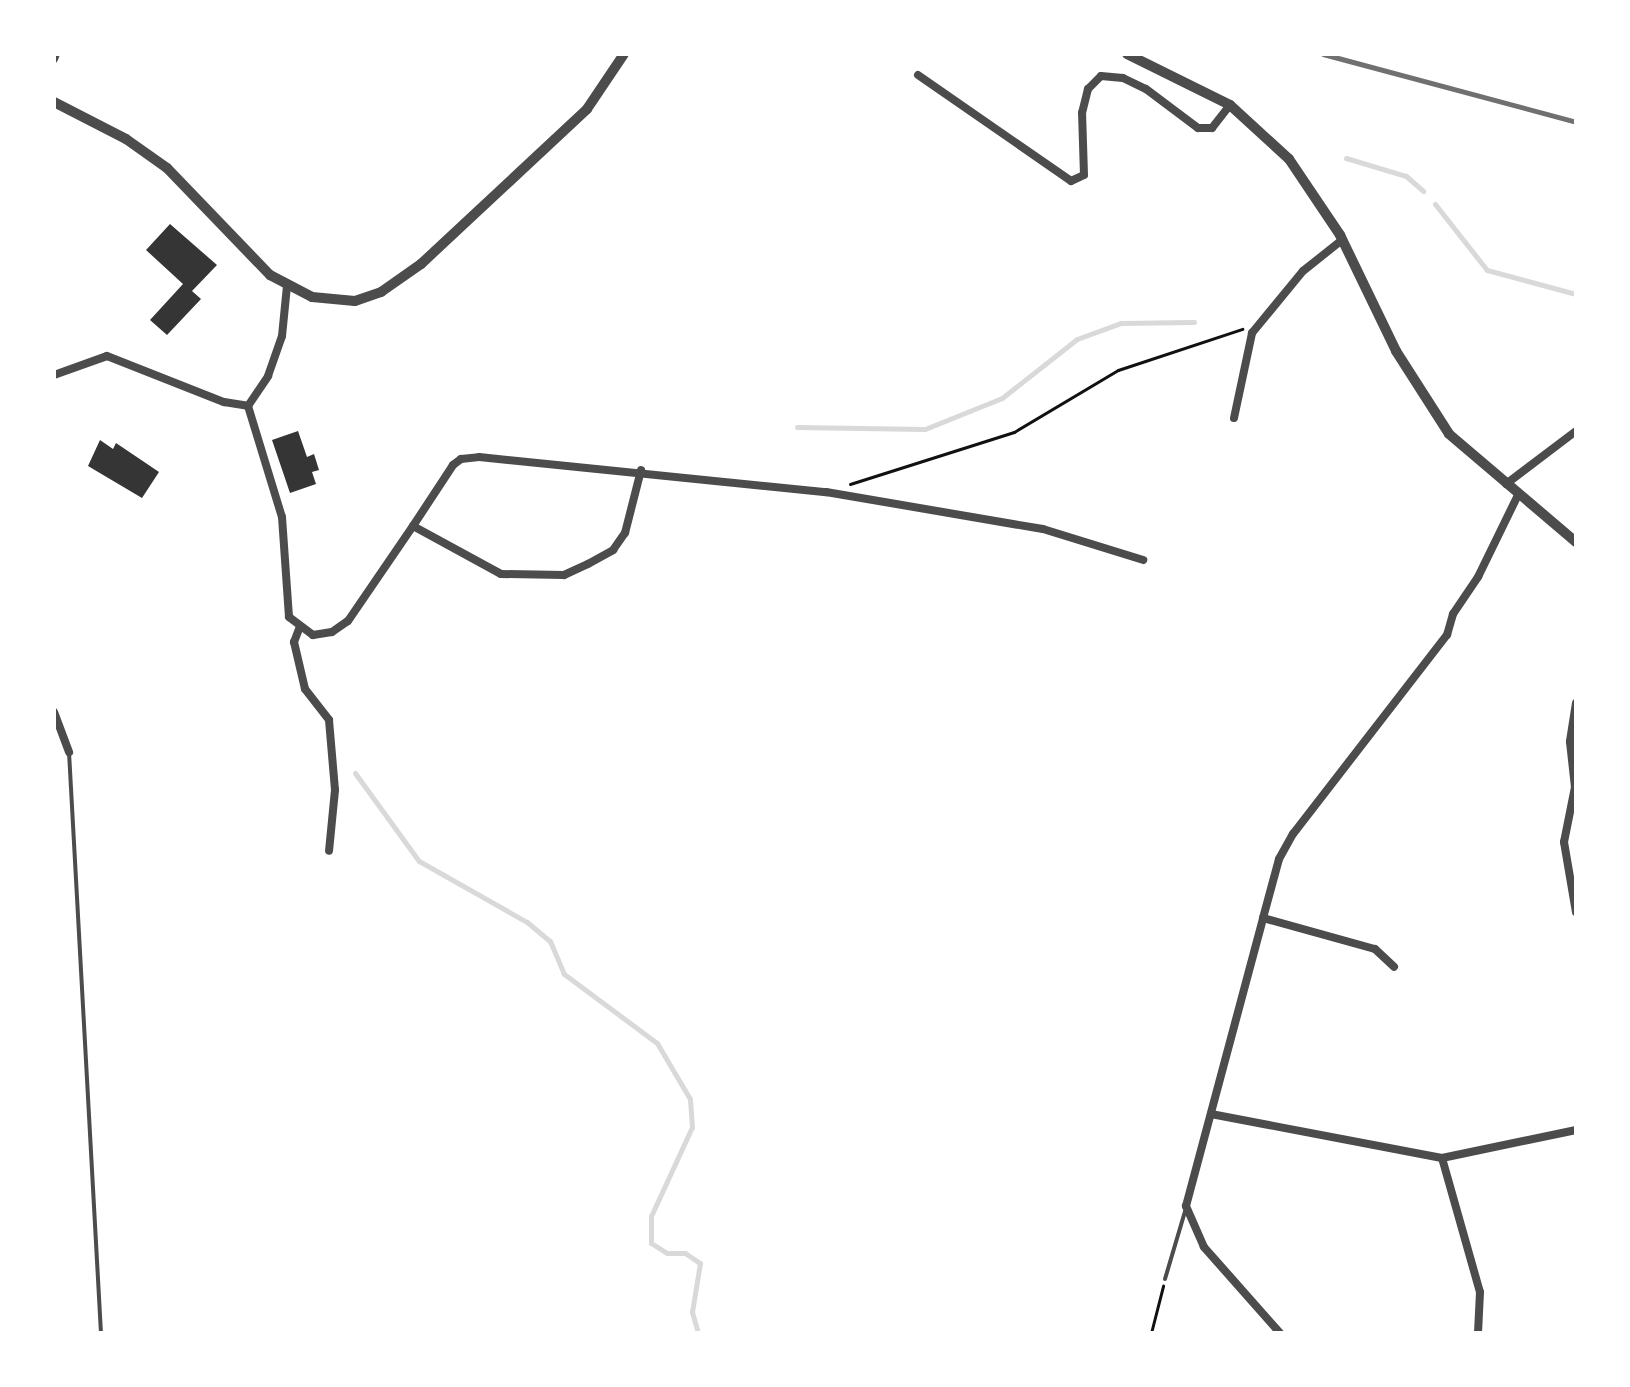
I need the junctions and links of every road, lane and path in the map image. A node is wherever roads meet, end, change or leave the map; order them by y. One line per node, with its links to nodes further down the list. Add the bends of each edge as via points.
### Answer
1 (624, 54): 7 (street, via 587,109 395,283 355,301 312,297)
2 (1127, 54): 5 (street)
3 (918, 75): 5 (street, via 1071,181 1084,175 1082,113 1088,89 1101,76 1123,78 1146,89 1198,128 1212,128)
4 (54, 102): 7 (street, via 126,139 167,168 252,260)
5 (1230, 105): 6 (street, via 1289,159)
6 (1342, 240): 8 (street, via 1303,271); 14 (street, via 1429,407 1449,434)
7 (287, 286): 10 (street, via 282,336 268,376)
8 (1261, 322): 11 (street, via 1240,369); 15 (path, via 1118,370 1014,432)
9 (54, 375): 10 (street, via 107,356 224,402)
10 (248, 406): 20 (street, via 282,517 289,617)
11 (1234, 418)
12 (1576, 431): 14 (street)
13 (641, 470): 15 (street); 17 (street, via 461,459 441,480); 17 (street, via 625,533 613,550 564,575 501,574)
14 (1506, 484): 16 (street)
15 (826, 492): 19 (street, via 1043,529)
16 (1518, 495): 18 (street); 27 (street, via 1478,577 1453,614 1447,635 1293,834 1279,859)
17 (413, 526): 20 (street, via 348,621 332,632 313,635)
18 (1576, 542)
19 (1143, 560)
20 (299, 629): 25 (street, via 294,642 305,689 329,720 335,790)
21 (1576, 703): 24 (street, via 1570,742)
22 (54, 712): 23 (street)
23 (69, 752): 34 (lane)
24 (1574, 758): 26 (street, via 1575,787 1564,842)
25 (329, 851)
26 (1576, 912)
27 (1263, 918): 28 (street, via 1375,949); 29 (street)
28 (1394, 967)
29 (1211, 1114): 31 (street); 32 (street)
30 (1576, 1130): 31 (street)
31 (1442, 1158): 37 (street, via 1480,1292)
32 (1186, 1206): 33 (lane); 36 (street, via 1204,1247)
33 (1165, 1279): 35 (path)
34 (101, 1333)
35 (1151, 1333)
36 (1280, 1333)
37 (1478, 1333)

